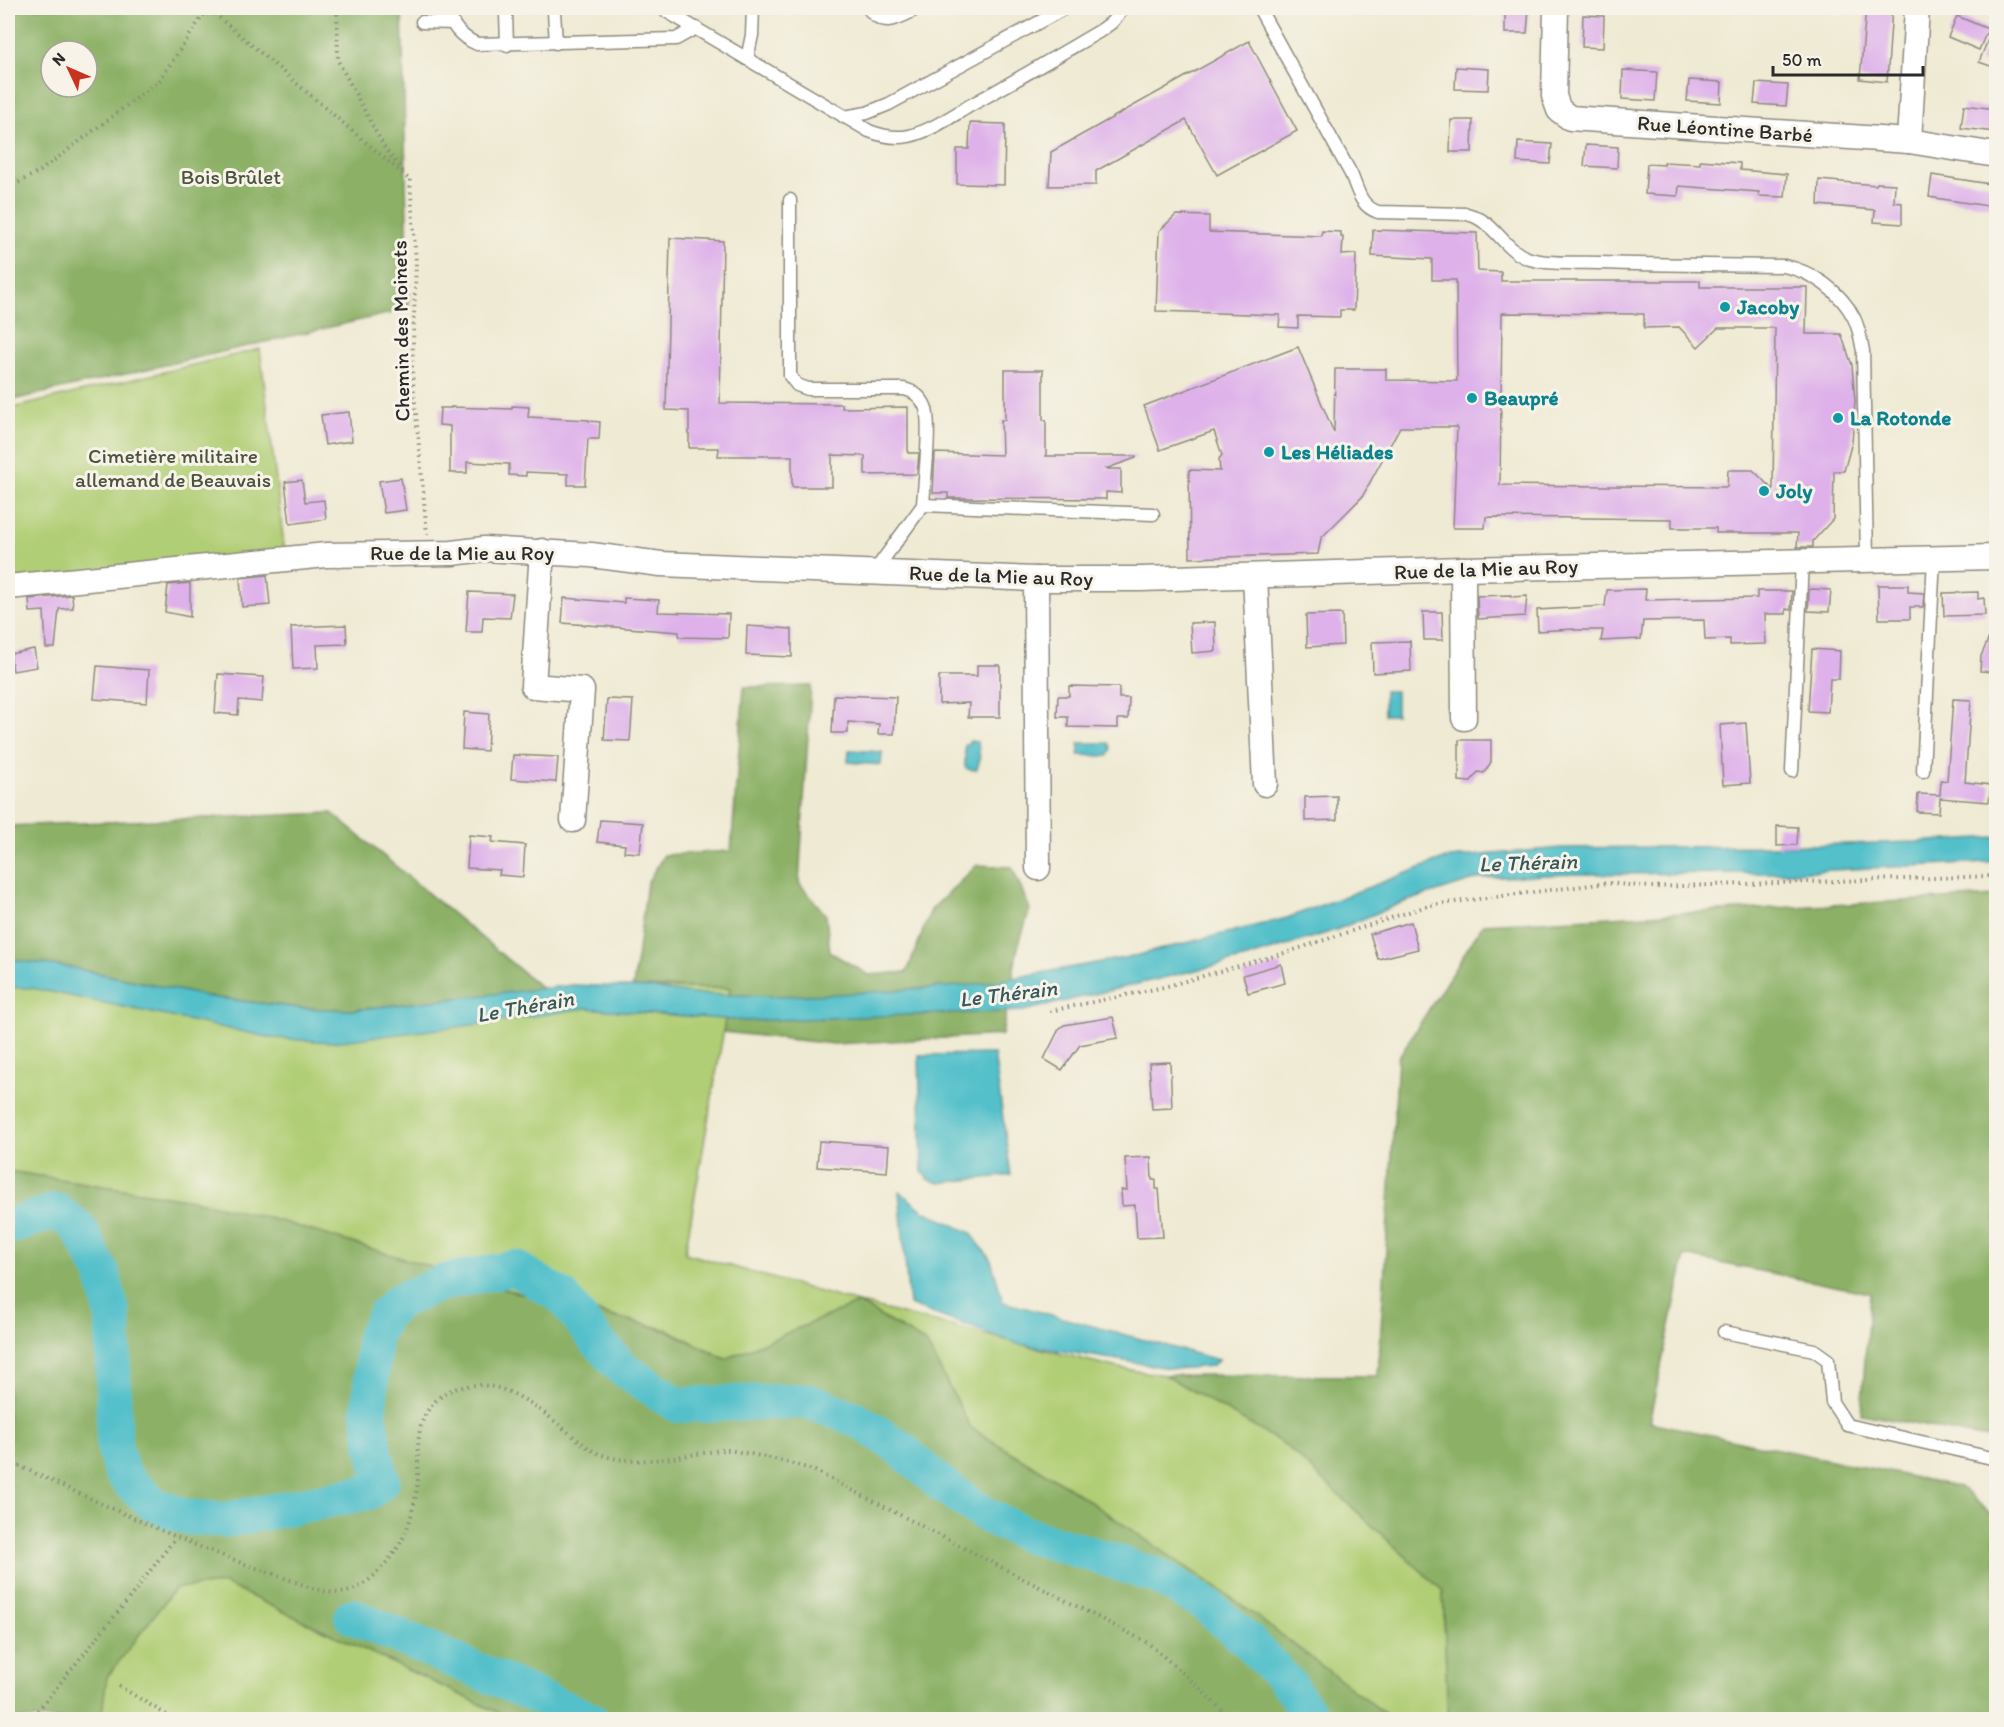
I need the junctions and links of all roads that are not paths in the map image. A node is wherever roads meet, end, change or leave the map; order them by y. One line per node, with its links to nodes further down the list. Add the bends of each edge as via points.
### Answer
1 (448, 8): 14 (lane)
2 (661, 8): 15 (lane)
3 (753, 8): 18 (lane)
4 (868, 8): 5 (lane, via 891,21)
5 (918, 8)
6 (1065, 8): 19 (lane, via 889,105)
7 (1125, 8): 19 (lane, via 1100,31 916,134 882,136)
8 (1259, 8): 28 (lane, via 1352,174 1362,201 1371,210 1476,216 1492,226 1516,252 1533,260 1784,266 1813,276 1832,290 1854,318 1863,351)
9 (1556, 8): 20 (street, Rue Léontine Barbé, via 1554,96 1559,110 1570,118)
10 (1917, 8): 20 (street)
11 (554, 12): 16 (lane)
12 (506, 13): 17 (lane)
13 (422, 22): 14 (lane)
14 (453, 24): 17 (lane, via 464,39 477,44)
15 (696, 28): 16 (lane, via 676,39); 18 (lane)
16 (556, 43): 17 (lane)
17 (507, 45)
18 (747, 58): 19 (lane)
19 (844, 117)
20 (1909, 141): 21 (street, Rue Léontine Barbé)
21 (1996, 155)
22 (790, 200): 23 (lane, via 790,376 808,390 904,388 916,394 925,405 928,419)
23 (923, 505): 24 (lane); 31 (lane)
24 (1153, 514)
25 (542, 551): 31 (street, Rue de la Mie au Roy, via 655,563); 34 (street, Rue de la Mie au Roy, via 348,553); 39 (street, via 533,686 582,690)
26 (1996, 557): 27 (street, Rue de la Mie au Roy)
27 (1934, 558): 28 (street, Rue de la Mie au Roy); 37 (lane)
28 (1867, 559): 29 (street, Rue de la Mie au Roy)
29 (1802, 561): 30 (street, Rue de la Mie au Roy); 36 (lane)
30 (1463, 569): 32 (street, Rue de la Mie au Roy); 35 (street)
31 (874, 572): 33 (street, Rue de la Mie au Roy)
32 (1256, 576): 33 (street, Rue de la Mie au Roy); 38 (street)
33 (1036, 579): 40 (street)
34 (8, 586)
35 (1464, 718)
36 (1792, 771)
37 (1923, 771)
38 (1265, 784)
39 (573, 820)
40 (1038, 868)
41 (1724, 1332): 42 (lane, via 1814,1350 1828,1360 1832,1402 1847,1425)
42 (1996, 1459)

